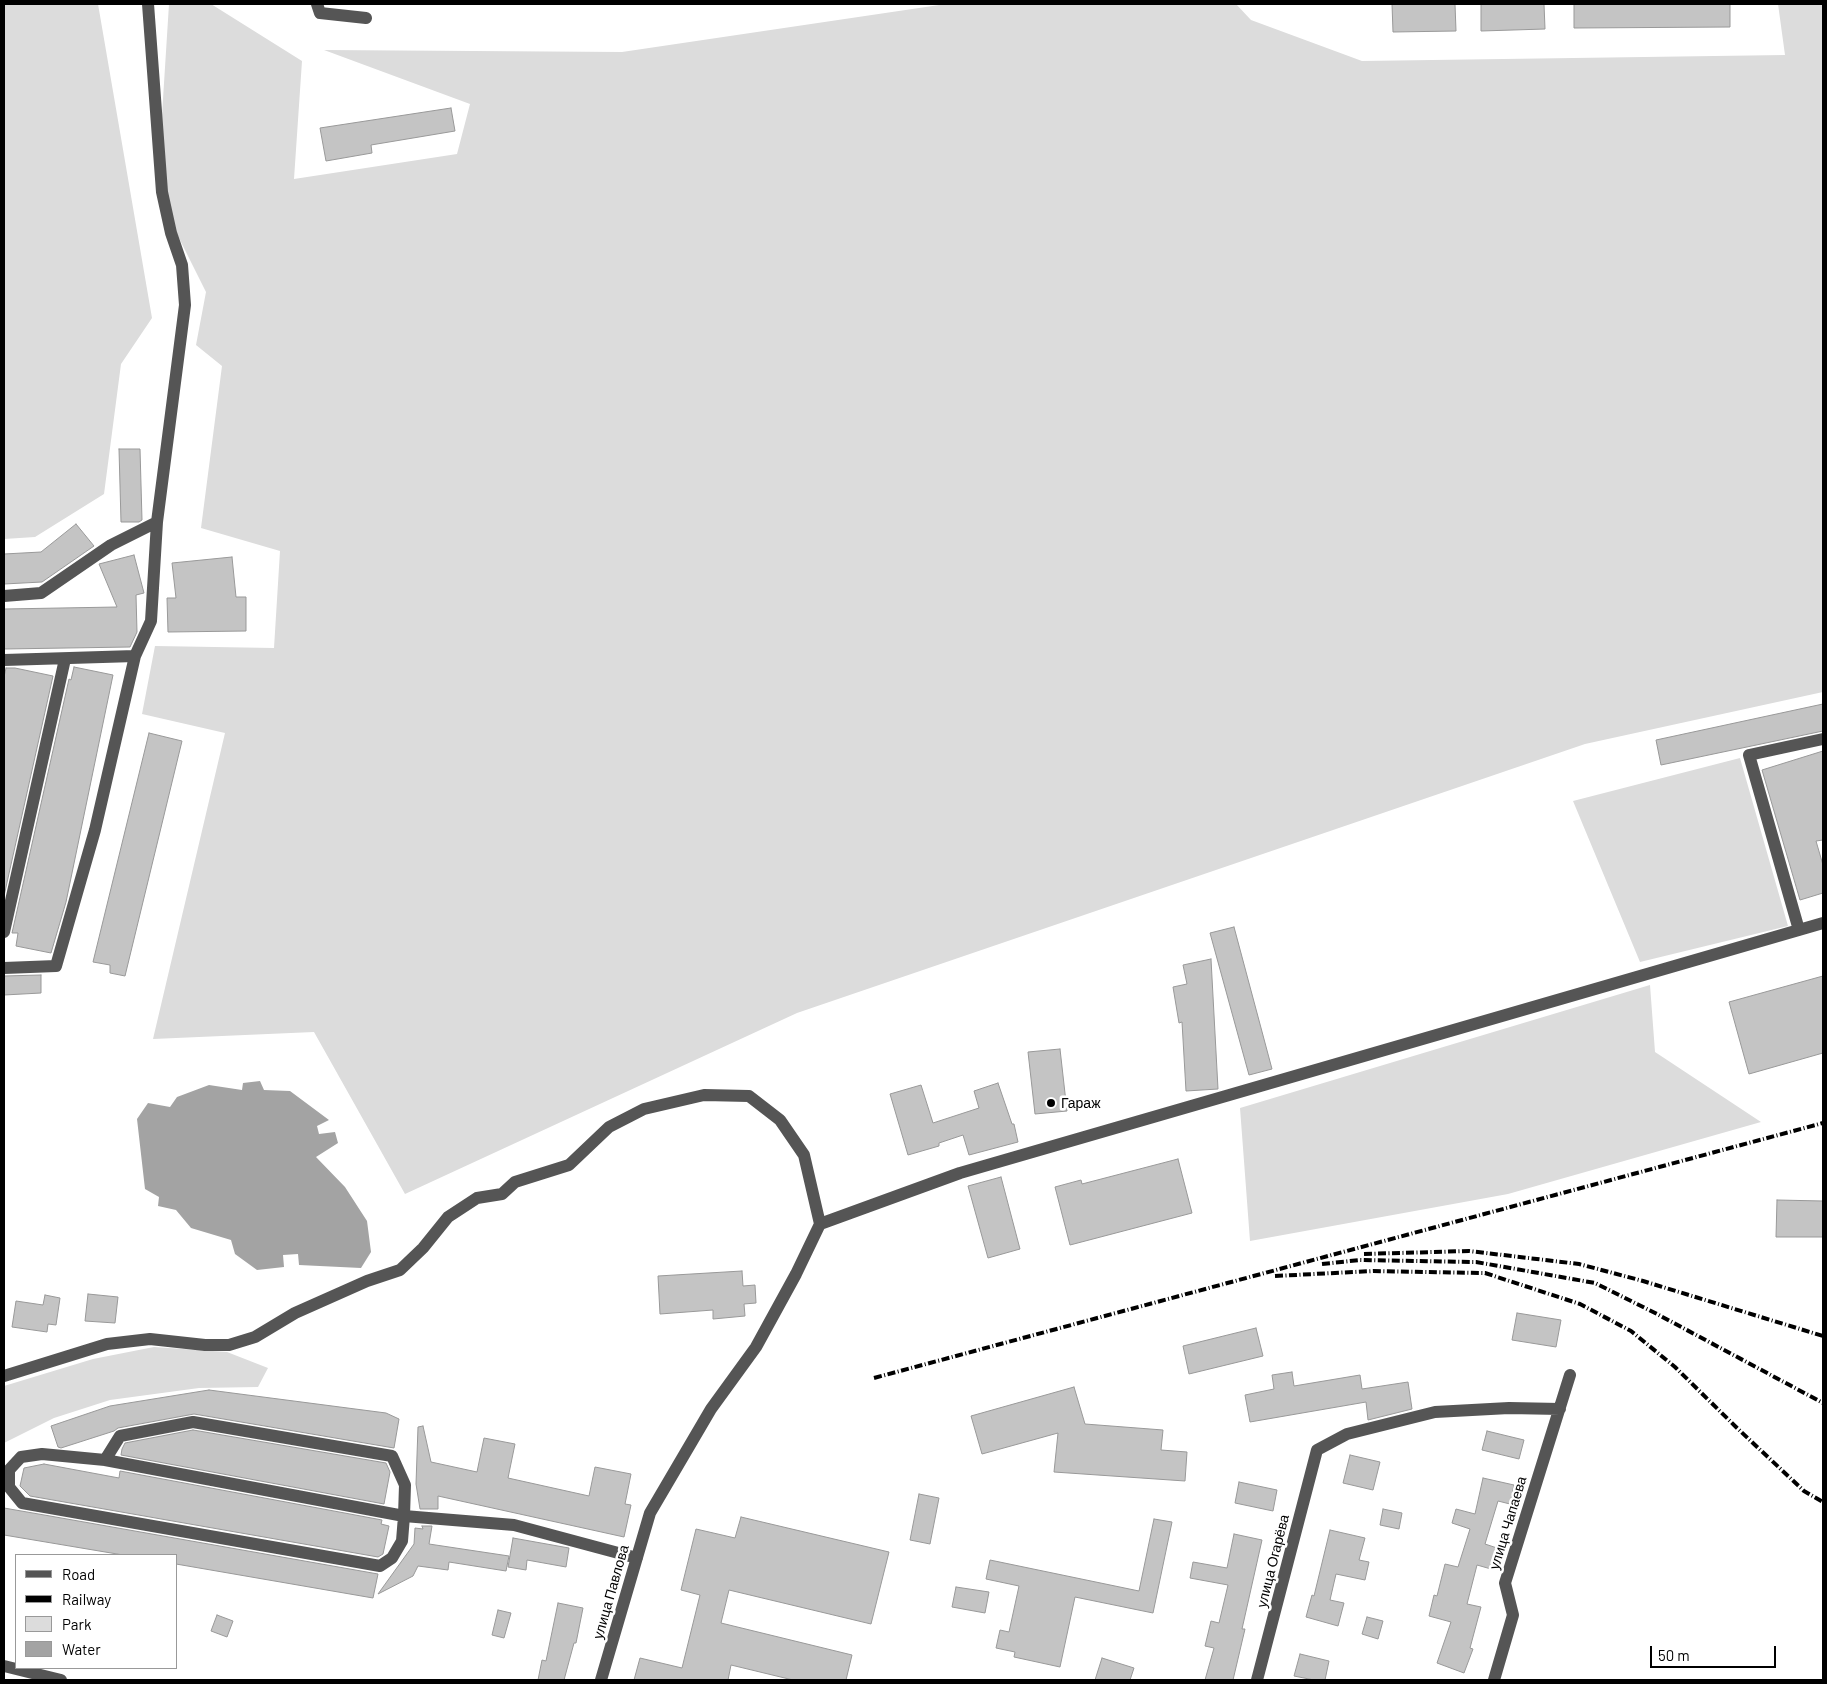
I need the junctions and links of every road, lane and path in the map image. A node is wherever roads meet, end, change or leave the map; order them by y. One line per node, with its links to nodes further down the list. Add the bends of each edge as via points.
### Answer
1 (148, 4): 4 (street, via 162,192 182,265 185,305)
2 (317, 4): 3 (street, via 320,13)
3 (366, 18)
4 (157, 522): 5 (street, via 111,545 41,593); 6 (street, via 151,621)
5 (4, 596)
6 (135, 656): 7 (street); 13 (street, via 95,830 56,966)
7 (65, 658): 8 (street); 12 (street)
8 (4, 660)
9 (1823, 739): 11 (street, via 1749,755)
10 (1823, 923): 11 (street)
11 (1799, 930): 14 (street, via 960,1173)
12 (4, 932)
13 (4, 968)
14 (820, 1224): 16 (street, via 804,1155 780,1120 749,1096 704,1095 644,1109 609,1127 570,1165 515,1182 502,1194 477,1198 448,1217 400,1270 295,1313 255,1337 229,1345 150,1339 107,1344); 20 (street, улица Павлова, via 756,1346 711,1409 650,1513)
15 (1570, 1375): 17 (street, улица Чапаева)
16 (4, 1376)
17 (1560, 1410): 24 (street, улица Огарёва, via 1509,1408 1434,1412 1347,1434 1317,1450); 25 (street, улица Чапаева, via 1505,1583 1513,1616)
18 (105, 1460): 19 (street); 19 (street, via 120,1436 193,1422 392,1456 405,1485); 19 (street, via 42,1454 21,1457 9,1470 9,1488 22,1503 380,1566 392,1558 402,1541)
19 (404, 1516): 20 (street, via 514,1525)
20 (637, 1558): 23 (street, улица Павлова)
21 (16, 1669): 22 (street)
22 (61, 1680)
23 (601, 1680)
24 (1257, 1680)
25 (1494, 1680)

